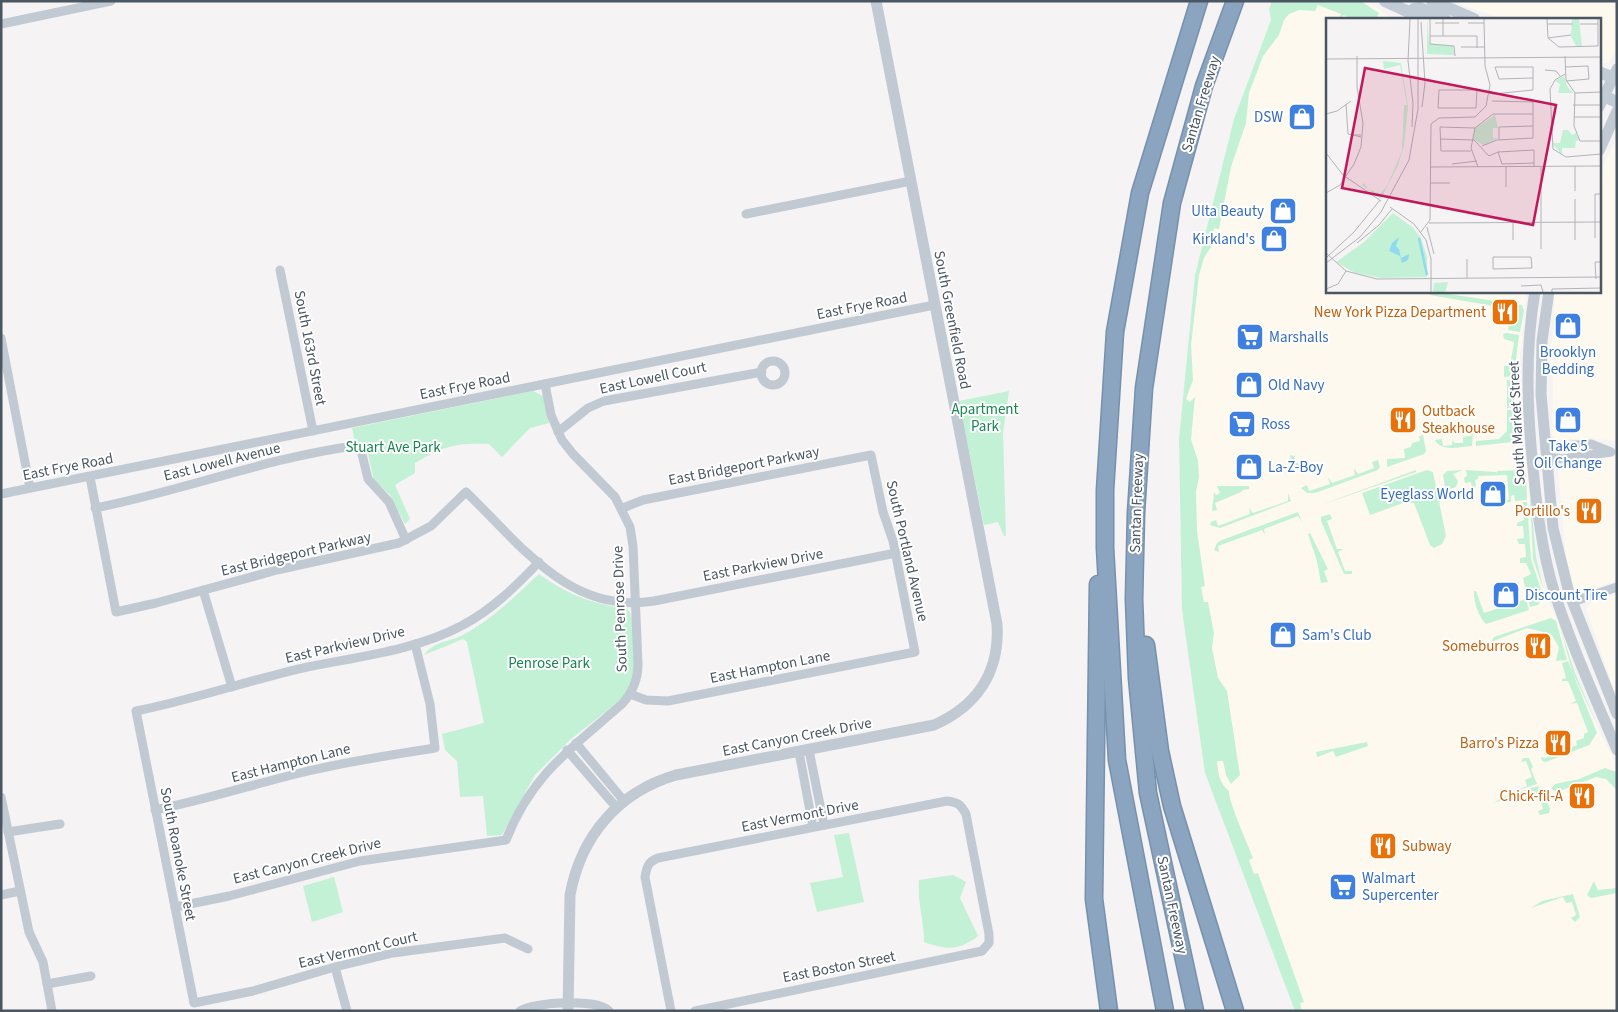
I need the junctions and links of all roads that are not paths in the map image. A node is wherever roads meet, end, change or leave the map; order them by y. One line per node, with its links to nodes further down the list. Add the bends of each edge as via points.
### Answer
1 (111, 1): 11 (street)
2 (876, 1): 18 (street, South Greenfield Road)
3 (1199, 1): 40 (highway, Santan Freeway, via 1140,193 1115,332 1105,490)
4 (1235, 1): 38 (highway, Santan Freeway, via 1204,86 1172,203 1144,388)
5 (1385, 1): 7 (main road)
6 (1432, 1): 10 (main road)
7 (1407, 11): 8 (main road); 9 (main road, via 1420,8)
8 (1422, 18)
9 (1443, 18)
10 (1472, 18)
11 (1, 24)
12 (1600, 72): 13 (main road)
13 (1615, 76): 14 (street)
14 (1601, 99): 15 (main road)
15 (1617, 102)
16 (1617, 111): 17 (street)
17 (1600, 149)
18 (911, 181): 19 (street); 23 (street, South Greenfield Road)
19 (746, 214)
20 (280, 270): 27 (street, South 163rd Street)
21 (1535, 292): 56 (street, South Market Street, via 1527,391 1541,538 1565,622)
22 (1549, 292): 29 (street, South Market Street, via 1541,372)
23 (934, 305): 26 (street, East Frye Road); 51 (street, South Greenfield Road, via 997,624 994,660)
24 (1, 338): 33 (street)
25 (762, 372): 28 (street, East Lowell Court, via 600,402)
26 (545, 384): 27 (street, East Frye Road); 28 (street, South Penrose Drive)
27 (313, 431): 32 (street, East Frye Road)
28 (558, 432): 37 (street, South Penrose Drive, via 573,454 611,492)
29 (1545, 452): 30 (street, via 1591,444); 45 (street, South Market Street, via 1553,528)
30 (1614, 452)
31 (872, 455): 37 (street, East Bridgeport Parkway, via 642,500); 41 (street, South Portland Avenue, via 883,512)
32 (90, 477): 33 (street, East Frye Road); 36 (street)
33 (30, 488): 35 (street, East Frye Road)
34 (466, 492): 39 (street, East Bridgeport Parkway, via 431,526); 42 (street, East Parkview Drive)
35 (1, 494)
36 (95, 508): 39 (street, East Lowell Avenue, via 131,501 230,472 357,447 370,481 389,502); 44 (street, East Bridgeport Parkway, via 116,612)
37 (622, 508): 46 (street, South Penrose Drive, via 632,540)
38 (1136, 513): 84 (highway, Santan Freeway, via 1134,599 1137,678 1148,793); 85 (highway, via 1150,682 1160,751 1183,845)
39 (406, 540): 44 (street, East Bridgeport Parkway)
40 (1105, 548): 82 (highway, via 1097,594 1094,899); 83 (highway, Santan Freeway, via 1117,760)
41 (896, 553): 46 (street, East Parkview Drive); 48 (street, South Portland Avenue)
42 (539, 562): 46 (street, East Parkview Drive, via 561,581 587,595); 47 (street, East Parkview Drive, via 506,596 478,616 447,633)
43 (1617, 587): 45 (street)
44 (203, 590): 49 (street)
45 (1572, 602): 53 (street, South Market Street)
46 (635, 603): 50 (street, South Penrose Drive, via 638,669)
47 (415, 644): 49 (street, East Parkview Drive); 60 (street, East Hampton Lane, via 430,704 435,748 328,766 205,800)
48 (915, 652): 50 (street, East Hampton Lane, via 668,701 646,700)
49 (232, 686): 52 (street, East Parkview Drive)
50 (630, 694): 54 (street, South Penrose Drive)
51 (974, 700): 57 (street, East Canyon Creek Drive, via 934,725)
52 (136, 711): 60 (street, South Roanoke Street)
53 (1617, 714)
54 (576, 743): 55 (street, South Penrose Drive); 59 (street)
55 (567, 750): 59 (street); 65 (street, South Penrose Drive, via 528,795)
56 (1617, 750)
57 (804, 751): 59 (street, East Canyon Creek Drive, via 662,780 648,785); 62 (street); 63 (street)
58 (1, 797): 64 (street)
59 (620, 804): 75 (street, East Canyon Creek Drive, via 587,843 573,882)
60 (155, 810): 68 (street, South Roanoke Street)
61 (60, 824): 64 (street)
62 (824, 825): 63 (street, East Vermont Drive); 69 (street, East Vermont Drive, via 947,801 961,805 966,814 990,934)
63 (813, 827): 80 (street, East Vermont Drive, via 658,858 647,866 645,877)
64 (8, 832): 66 (street)
65 (506, 840): 68 (street, East Canyon Creek Drive, via 360,860 229,896)
66 (20, 891): 67 (street); 73 (street, via 29,932 43,962)
67 (1, 895)
68 (175, 907): 74 (street, South Roanoke Street)
69 (987, 946): 81 (street, East Boston Street, via 977,953)
70 (528, 949): 71 (street, East Vermont Court, via 505,938 393,953)
71 (336, 967): 74 (street, East Vermont Court, via 253,991); 77 (street)
72 (92, 976): 73 (street)
73 (47, 984): 76 (street)
74 (194, 1003)
75 (568, 1007): 78 (street, via 534,1004); 79 (street, via 598,1005)
76 (52, 1011)
77 (347, 1011)
78 (520, 1011)
79 (609, 1011)
80 (671, 1011)
81 (695, 1011)
82 (1109, 1011)
83 (1165, 1011)
84 (1195, 1011)
85 (1235, 1011)

